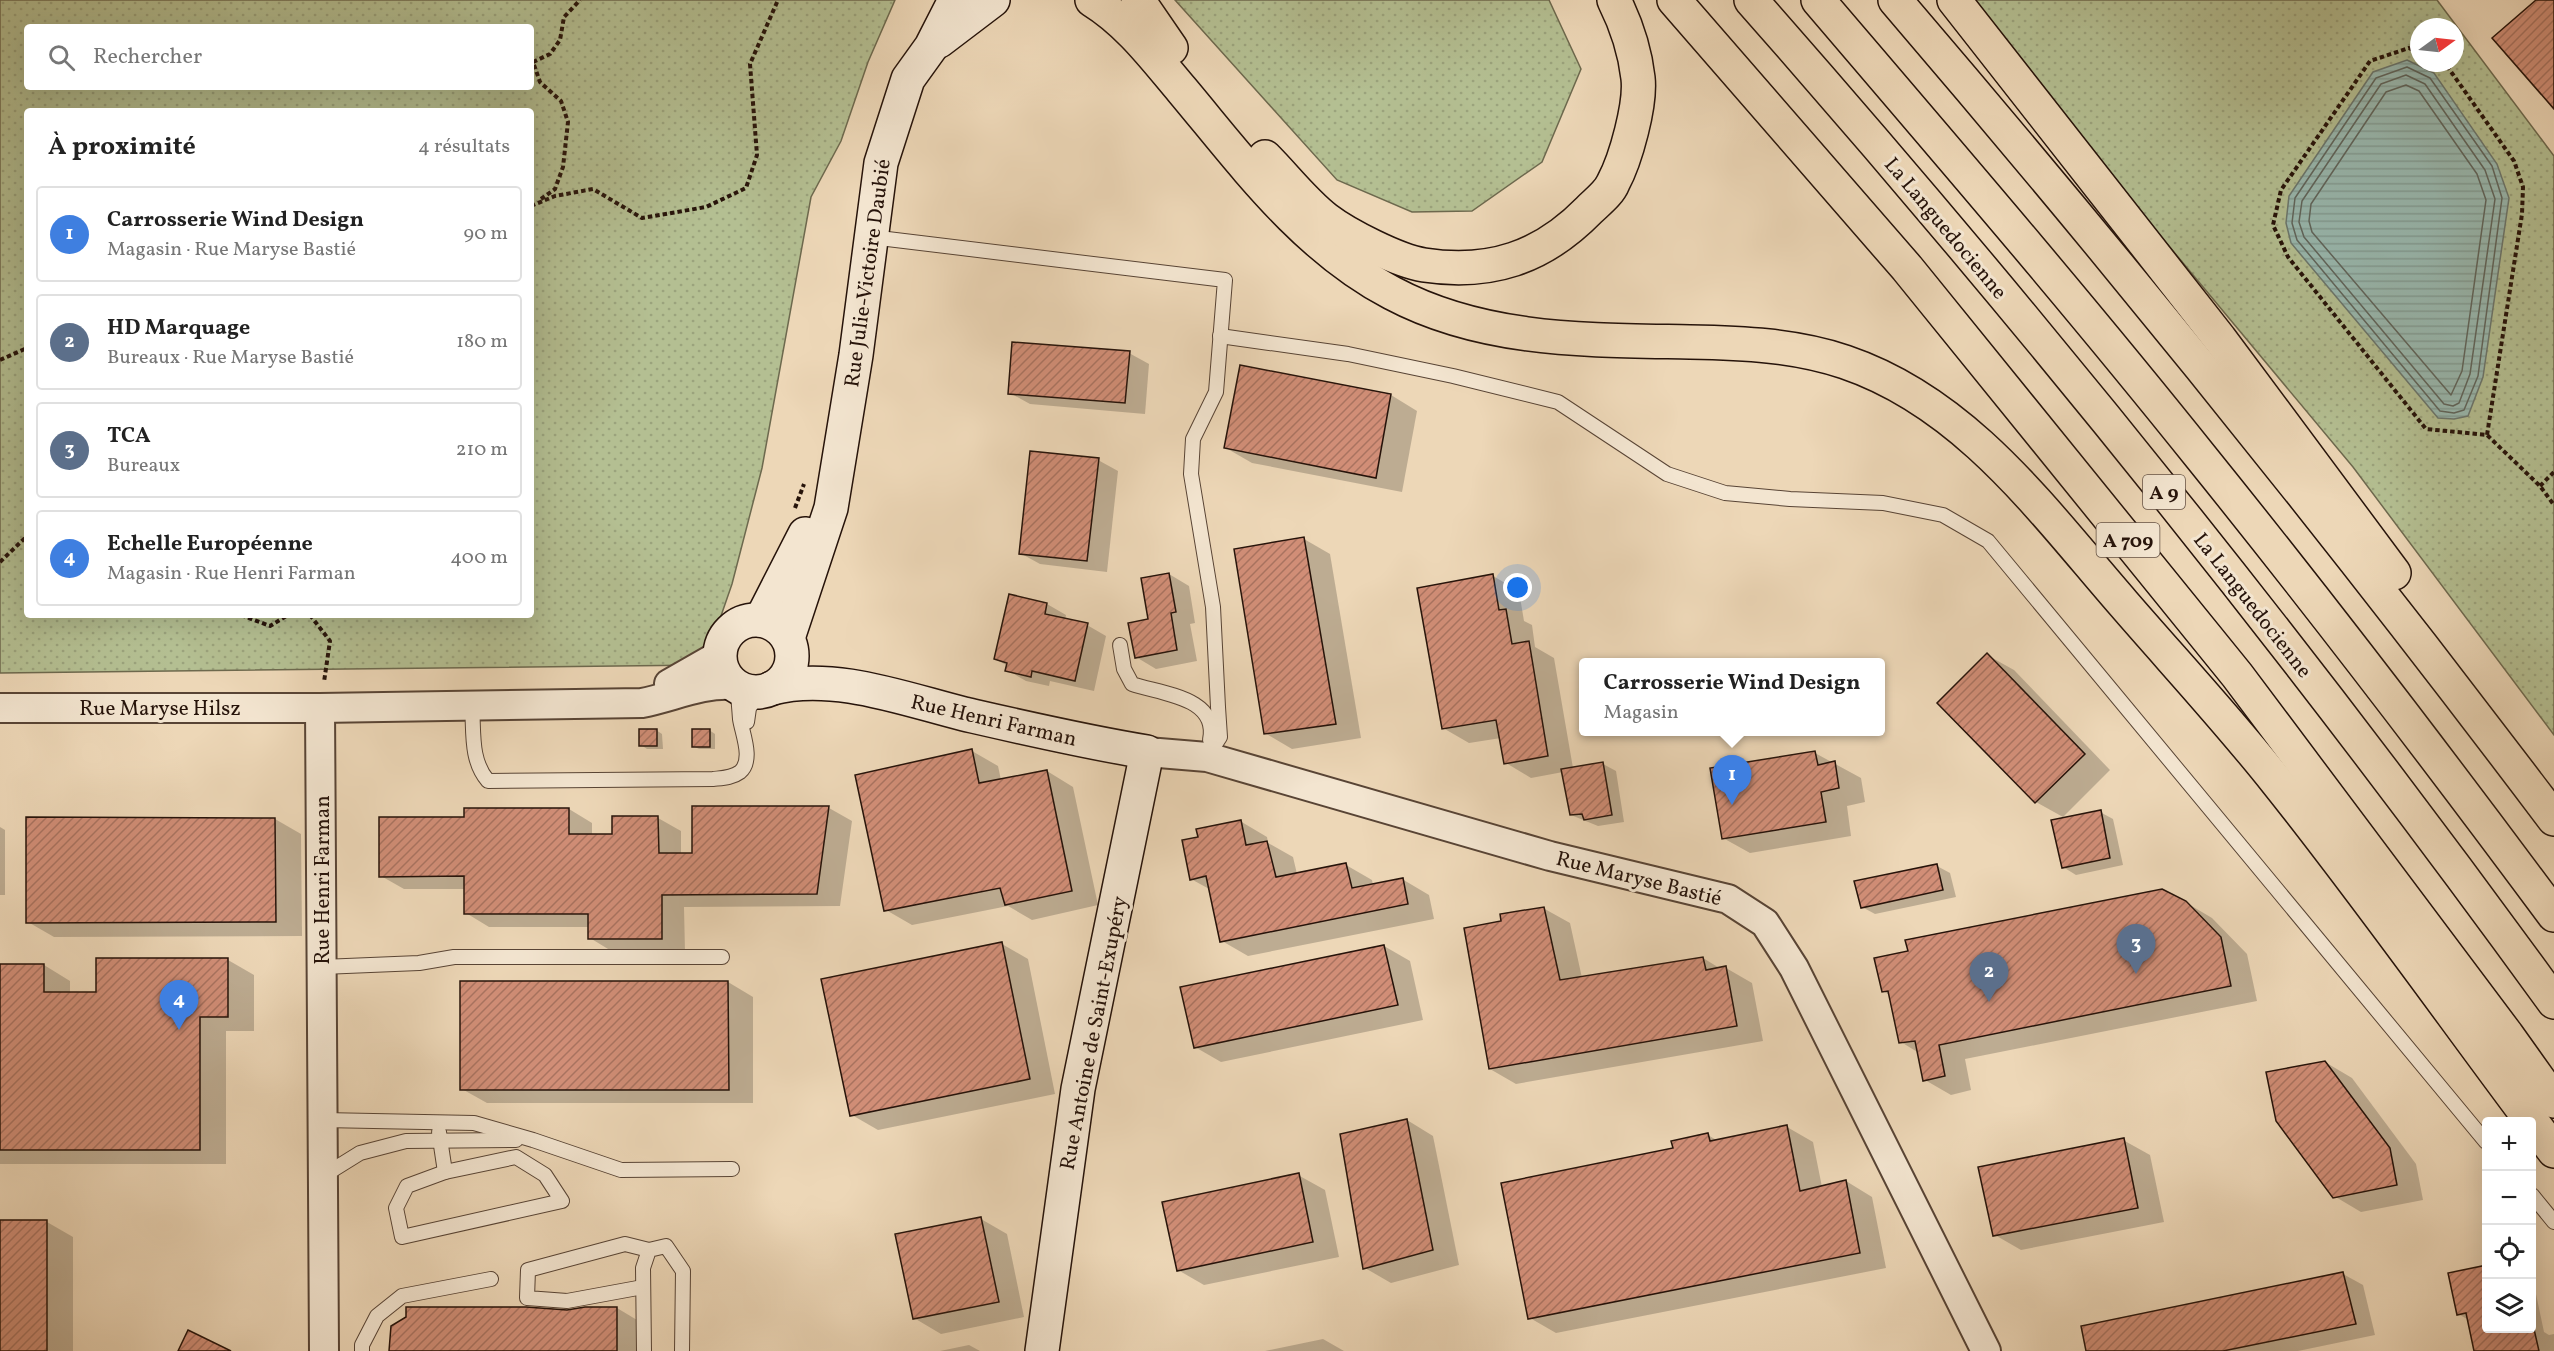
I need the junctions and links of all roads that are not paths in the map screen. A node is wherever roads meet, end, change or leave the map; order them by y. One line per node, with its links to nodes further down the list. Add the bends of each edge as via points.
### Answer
1 (956, 0): 11 (street, Rue Julie-Victoire Daubié)
2 (993, 0): 11 (street, Rue Julie-Victoire Daubié)
3 (1092, 0): 38 (highway, via 1142,43 1282,208 1349,266 1392,294 1449,317 1513,332 1582,339 1749,344 1813,353 1894,383 1959,425 2023,489 2276,781)
4 (1138, 0): 5 (highway, via 1168,44 1260,152 1326,219 1376,247 1423,265 1478,267 1512,262 1553,240 1613,185 1632,133 1638,80 1626,25)
5 (1614, 0)
6 (1674, 0): 32 (highway, A 709, via 1906,268 2237,675)
7 (1751, 0): 31 (highway, La Languedocienne / A 9, via 1954,236 2175,507)
8 (1818, 0): 28 (highway, A 9, via 2199,455)
9 (1895, 0): 27 (highway, via 2276,458)
10 (1954, 0): 26 (highway, via 2220,339 2364,531 2457,660)
11 (931, 47): 12 (street, Rue Julie-Victoire Daubié, via 908,79 881,163)
12 (872, 237): 13 (lane, via 1225,280); 14 (street, Rue Julie-Victoire Daubié, via 856,355)
13 (1220, 336): 25 (lane, via 1216,393 1193,439 1191,474 1213,607 1220,737); 35 (lane, via 1348,354 1558,402 1667,474 1725,493 1883,502 1943,515 1988,541)
14 (822, 475): 15 (street, Rue Julie-Victoire Daubié); 17 (street, Rue Julie-Victoire Daubié, via 831,508)
15 (761, 620): 17 (street, via 771,622); 18 (street, via 735,624 721,644)
16 (1120, 645): 25 (lane, via 1124,669 1132,684 1192,700 1207,714 1212,731)
17 (790, 649): 18 (street, via 789,672); 19 (street, Rue Henri Farman)
18 (744, 682): 19 (street, Rue Henri Farman); 20 (street, Rue Henri Farman, via 670,684 619,703); 23 (lane, via 740,702); 23 (lane, via 748,721)
19 (842, 685): 24 (street, Rue Henri Farman, via 1080,741)
20 (472, 705): 22 (street, Rue Henri Farman); 23 (lane, via 475,757 479,771 488,781 732,777 742,771 746,758)
21 (0, 708): 22 (street, Rue Maryse Hilsz)
22 (320, 708): 30 (street, Rue Henri Farman)
23 (744, 729)
24 (1147, 752): 25 (street, Rue Maryse Bastié); 51 (street, Rue Antoine de Saint-Exupéry, via 1078,1089)
25 (1207, 757): 52 (street, Rue Maryse Bastié, via 1550,856 1728,899 1765,922 1794,968)
26 (2554, 812)
27 (2554, 819)
28 (2554, 915)
29 (722, 957): 30 (lane, via 454,957 419,963)
30 (322, 967): 33 (street, Rue Henri Farman)
31 (2554, 1002)
32 (2554, 1101)
33 (323, 1120): 34 (lane); 41 (street, Rue Henri Farman)
34 (437, 1122): 36 (lane, via 474,1123); 37 (lane)
35 (2482, 1136)
36 (533, 1140): 37 (lane); 39 (lane, via 621,1170)
37 (440, 1141): 40 (lane); 41 (lane, via 406,1141 360,1153)
38 (2554, 1151)
39 (732, 1169)
40 (445, 1172): 40 (lane, via 407,1186 396,1208 402,1237 562,1201 544,1175 516,1157)
41 (323, 1176): 47 (street, Rue Henri Farman)
42 (2536, 1201): 43 (lane)
43 (2554, 1222)
44 (649, 1250): 46 (lane, via 643,1268); 46 (lane, via 625,1244 528,1270 527,1298 567,1301); 50 (lane, via 666,1246 683,1271)
45 (491, 1279): 48 (lane, via 402,1296 377,1316)
46 (643, 1287): 49 (lane)
47 (324, 1351)
48 (362, 1351)
49 (644, 1351)
50 (682, 1351)
51 (1042, 1351)
52 (1986, 1351)

